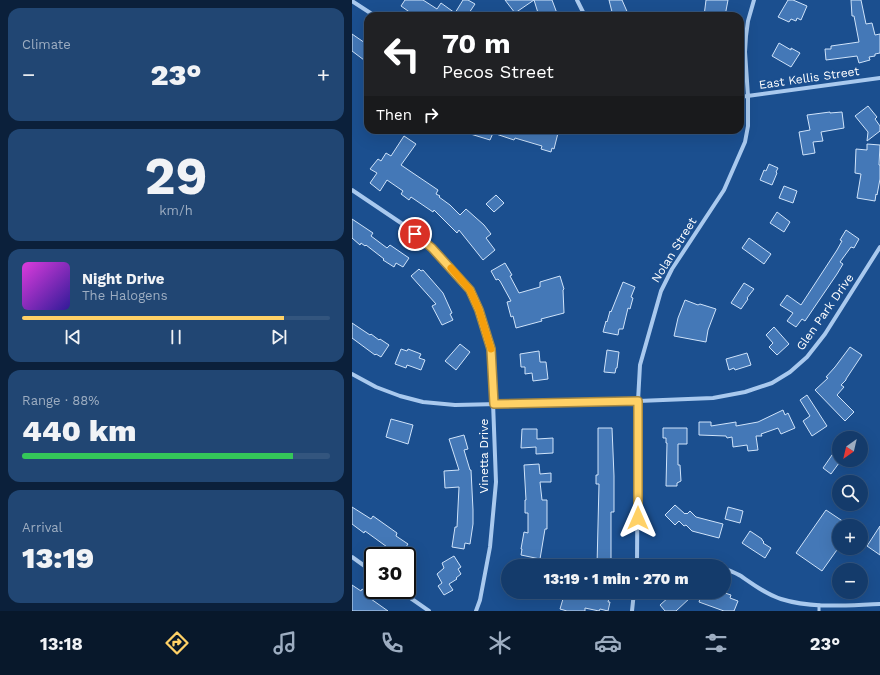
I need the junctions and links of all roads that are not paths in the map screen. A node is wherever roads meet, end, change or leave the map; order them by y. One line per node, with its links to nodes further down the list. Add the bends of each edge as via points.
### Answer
1 (577, 0): 5 (street)
2 (754, 0): 7 (street, Nolan Street, via 748,21 745,52)
3 (352, 1): 4 (street)
4 (369, 12)
5 (583, 12)
6 (880, 78): 7 (street, East Kellis Street)
7 (748, 96): 8 (street, East Kellis Street); 12 (street, Nolan Street, via 745,142 727,184 660,291 640,365)
8 (744, 97)
9 (352, 190): 13 (street, Vinetta Drive, via 412,231 432,248 470,290 491,349)
10 (880, 247): 12 (street, Glen Park Drive, via 825,334 807,357 790,372 772,383 745,392 713,398)
11 (352, 374): 13 (street, Glen Park Drive, via 376,387 423,402 455,405)
12 (638, 401): 13 (street, Glen Park Drive); 15 (street, Nolan Street)
13 (494, 404): 23 (street, Vinetta Drive, via 496,482 490,547)
14 (352, 557): 16 (street)
15 (637, 559)
16 (364, 566)
17 (731, 572): 21 (street, via 780,599)
18 (412, 599): 22 (street)
19 (633, 599): 24 (street)
20 (880, 604): 21 (street)
21 (819, 605): 25 (lane)
22 (429, 611)
23 (476, 611)
24 (632, 611)
25 (819, 611)

